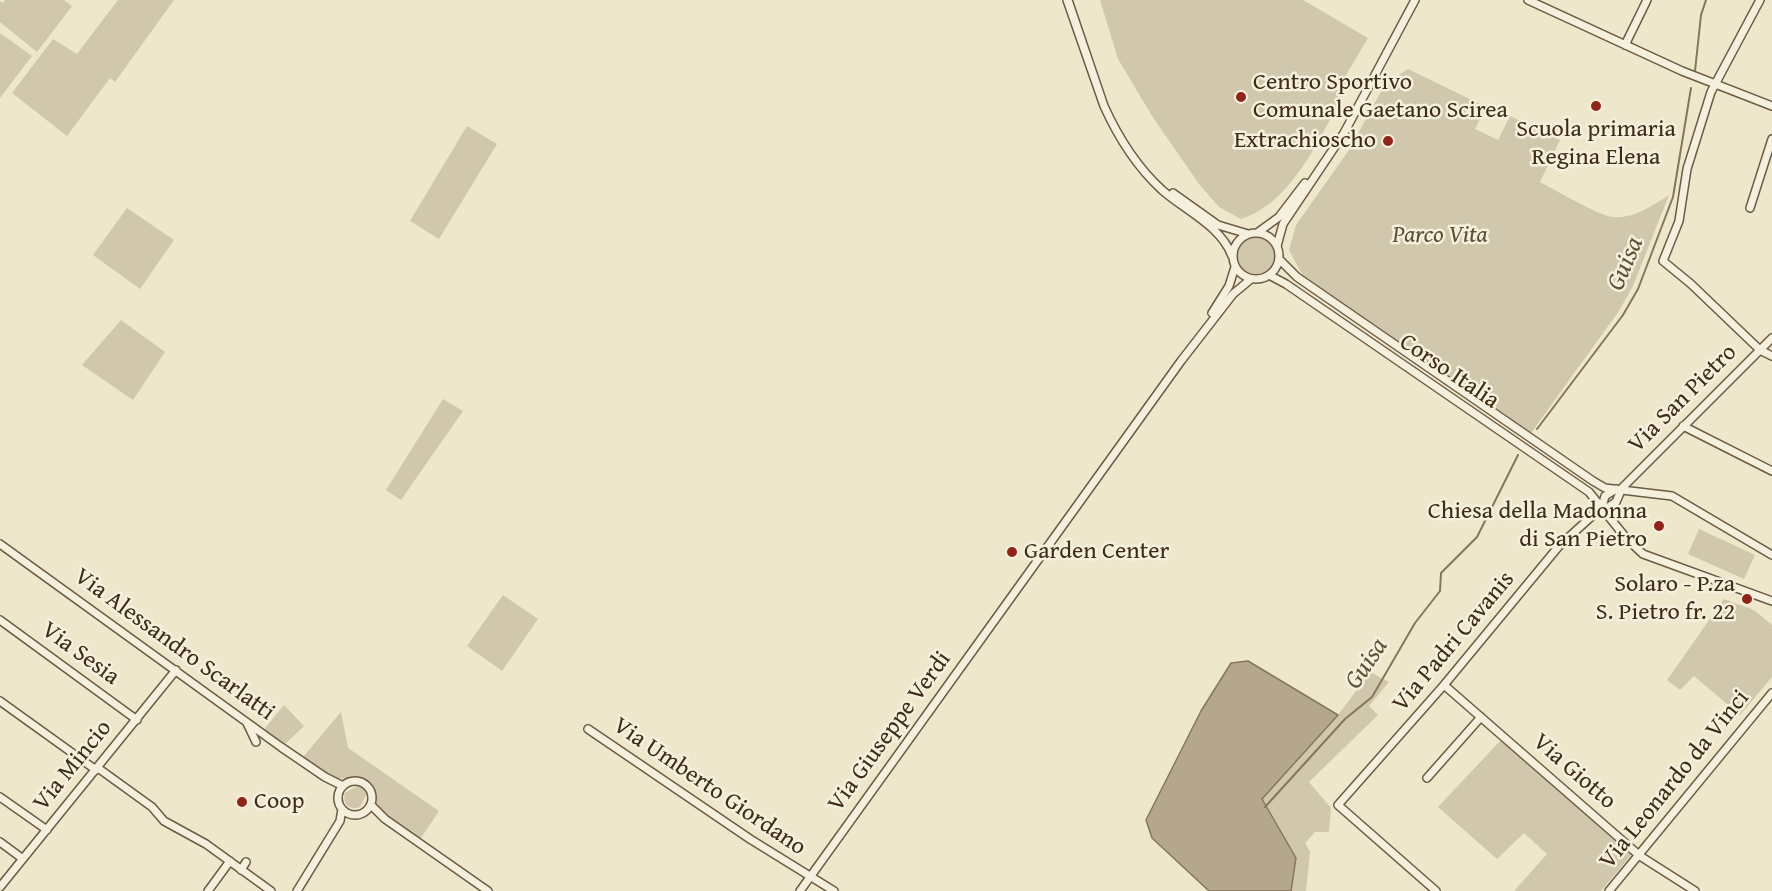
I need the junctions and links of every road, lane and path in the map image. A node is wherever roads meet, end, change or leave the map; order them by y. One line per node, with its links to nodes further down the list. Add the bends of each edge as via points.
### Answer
1 (1067, 0): 11 (street, via 1104,106)
2 (1415, 0): 9 (street)
3 (1528, 0): 6 (street)
4 (1647, 0): 6 (street)
5 (1760, 0): 7 (street)
6 (1625, 45): 7 (street)
7 (1714, 85): 8 (street); 22 (street, via 1664,259)
8 (1772, 106)
9 (1344, 133): 13 (street, via 1279,217); 15 (street, via 1290,213)
10 (1772, 140): 12 (street)
11 (1139, 165): 14 (street, via 1218,225); 16 (street, via 1162,189 1217,232)
12 (1750, 208)
13 (1257, 233): 14 (street); 15 (street, via 1268,236)
14 (1248, 234): 16 (street, via 1237,243)
15 (1276, 246): 17 (street)
16 (1232, 256): 18 (street)
17 (1279, 259): 19 (street); 27 (street, Corso Italia, via 1296,277 1467,397 1605,488)
18 (1235, 267): 20 (street); 24 (street, via 1229,286)
19 (1269, 275): 20 (street); 28 (street, Corso Italia, via 1589,492)
20 (1251, 279): 24 (street, via 1233,294)
21 (1772, 338): 22 (street, Via San Pietro)
22 (1760, 350): 23 (street); 25 (street, Via San Pietro)
23 (1772, 356)
24 (1181, 361): 61 (street, Via Giuseppe Verdi)
25 (1683, 426): 26 (street); 27 (street, Via San Pietro)
26 (1772, 471)
27 (1619, 488): 28 (street, via 1605,496); 28 (street, via 1616,502); 30 (street, via 1680,499)
28 (1602, 507): 31 (street, Corso Italia, via 1643,554); 34 (street, Via Padri Cavanis, via 1559,546)
29 (0, 544): 33 (street, Via Alessandro Scarlatti)
30 (1772, 555)
31 (1772, 601)
32 (0, 620): 38 (street, Via Sesia)
33 (176, 670): 38 (street, Via Mincio); 39 (street, Via Alessandro Scarlatti)
34 (1444, 685): 37 (street, Via Giotto); 69 (street, Via Padri Cavanis, via 1338,805)
35 (1772, 693): 56 (street, Via Leonardo da Vinci)
36 (0, 701): 42 (street)
37 (1481, 717): 44 (street); 56 (street, Via Giotto)
38 (137, 720): 42 (street, Via Mincio)
39 (246, 721): 41 (street); 43 (street, Via Alessandro Scarlatti)
40 (588, 729): 61 (street, Via Umberto Giordano, via 759,846)
41 (256, 742)
42 (97, 769): 54 (street, Via Mincio); 58 (street, via 152,807 164,821)
43 (325, 777): 45 (street, Via Alessandro Scarlatti); 46 (street, Via Alessandro Scarlatti)
44 (1427, 778)
45 (343, 786): 46 (street); 48 (street, via 355,781 366,785 372,796)
46 (339, 794): 49 (street)
47 (0, 797): 54 (street)
48 (371, 805): 50 (street); 52 (street)
49 (342, 809): 51 (street); 53 (street)
50 (366, 812): 51 (street); 52 (street)
51 (351, 815): 53 (street)
52 (385, 819): 66 (street)
53 (340, 820): 65 (street)
54 (47, 830): 57 (street, Via Mincio)
55 (0, 842): 57 (street)
56 (1640, 856): 70 (street, Via Leonardo da Vinci); 71 (street, Via Giotto)
57 (23, 859): 62 (street, Via Mincio)
58 (230, 861): 60 (street); 63 (street)
59 (246, 862): 60 (street)
60 (241, 870): 64 (street)
61 (810, 876): 67 (street, Via Giuseppe Verdi); 68 (street, Via Umberto Giordano)
62 (0, 887)
63 (208, 891)
64 (270, 891)
65 (297, 891)
66 (488, 891)
67 (800, 891)
68 (834, 891)
69 (1436, 891)
70 (1609, 891)
71 (1695, 891)

